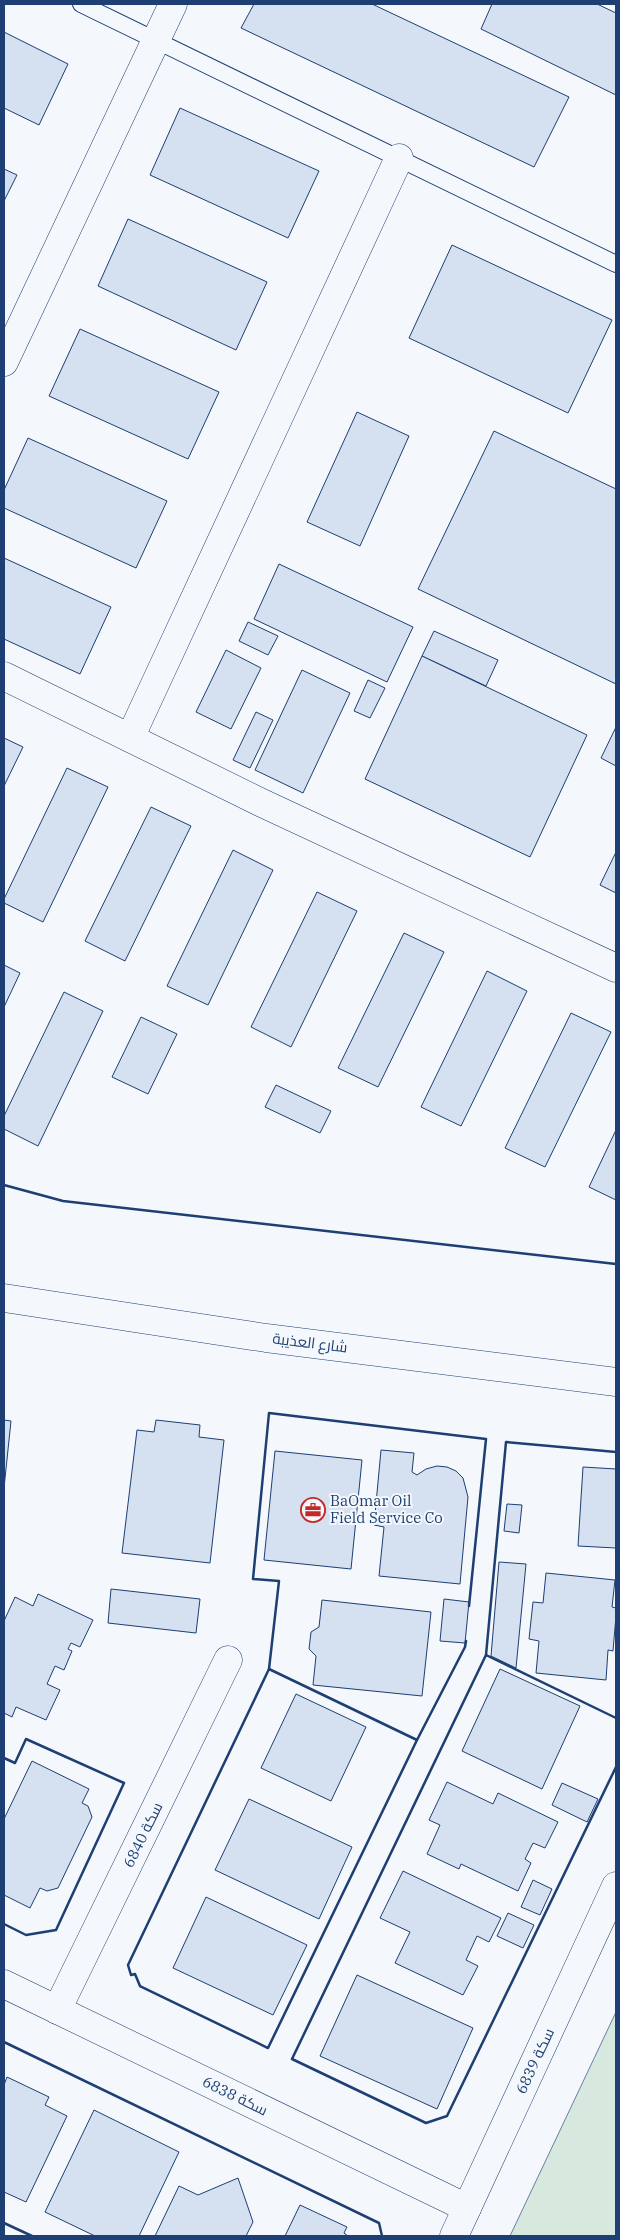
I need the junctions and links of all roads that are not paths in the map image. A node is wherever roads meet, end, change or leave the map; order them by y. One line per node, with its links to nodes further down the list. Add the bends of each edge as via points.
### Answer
1 (81, 4): 3 (lane)
2 (173, 4): 3 (street)
3 (156, 40): 4 (lane); 6 (street)
4 (399, 158): 5 (lane); 8 (street)
5 (616, 264)
6 (4, 362)
7 (4, 676): 8 (street)
8 (130, 738): 9 (street)
9 (616, 968)
10 (4, 1298): 11 (street, شارع العذيبة, via 266,1338)
11 (616, 1382)
12 (228, 1660): 15 (street, سكة 6840)
13 (616, 1886): 16 (street, سكة 6839)
14 (4, 1984): 15 (street, سكة 6838)
15 (57, 2010): 16 (street, سكة 6838)
16 (467, 2208): 17 (street, سكة 6839)
17 (454, 2236)

